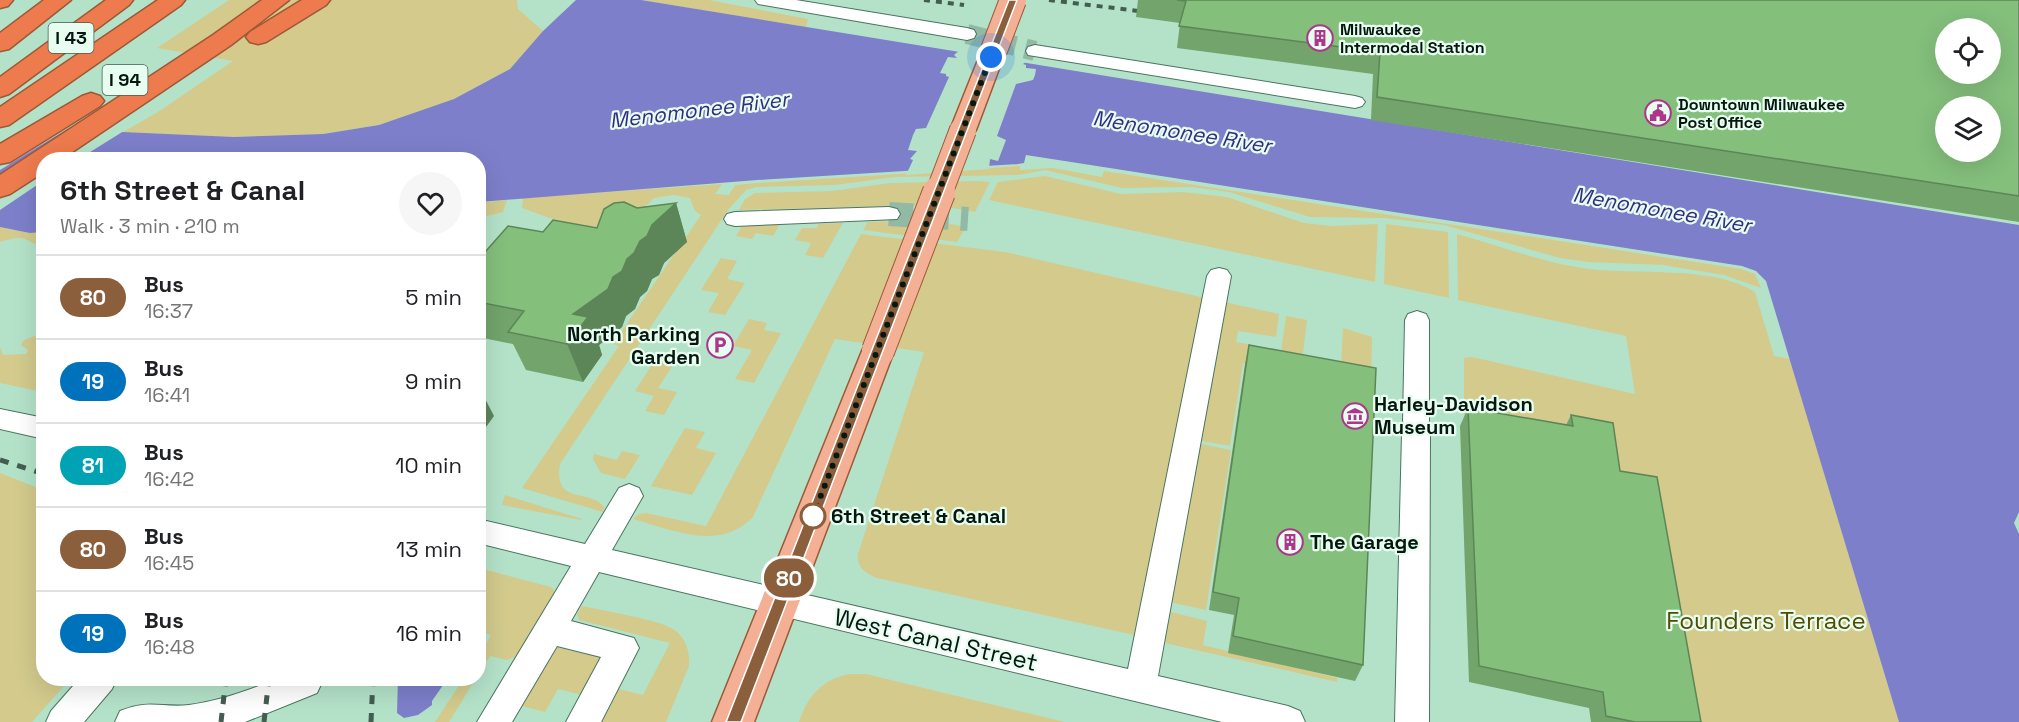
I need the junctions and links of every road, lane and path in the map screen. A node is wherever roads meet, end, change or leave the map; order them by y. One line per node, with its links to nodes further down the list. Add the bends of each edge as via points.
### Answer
1 (59, 0): 10 (highway)
2 (121, 0): 12 (highway, I 43)
3 (173, 0): 14 (highway, I 43)
4 (248, 0): 17 (highway, I 94, via 174,51)
5 (277, 0): 15 (highway)
6 (318, 0): 16 (highway)
7 (764, 0): 9 (street)
8 (1013, 0): 31 (main road, bridge)
9 (967, 34)
10 (0, 44)
11 (1035, 51): 13 (street)
12 (0, 89)
13 (1355, 102)
14 (0, 119)
15 (54, 152)
16 (70, 152)
17 (0, 156)
18 (36, 164): 20 (highway)
19 (36, 173): 21 (highway)
20 (0, 188)
21 (0, 194)
22 (890, 213): 23 (street)
23 (735, 219)
24 (1219, 276): 35 (street)
25 (1417, 320): 42 (street)
26 (0, 419): 27 (street)
27 (36, 427)
28 (629, 496): 30 (street)
29 (486, 533): 30 (street, West Canal Street)
30 (592, 559): 31 (street, West Canal Street); 32 (street)
31 (779, 603): 35 (street, West Canal Street); 40 (main road)
32 (549, 630): 38 (street); 39 (street, via 623,648)
33 (94, 686): 36 (street)
34 (296, 686): 37 (street, via 222,713 186,721)
35 (1140, 688): 41 (street, West Canal Street)
36 (63, 722)
37 (132, 722)
38 (494, 722)
39 (583, 722)
40 (734, 722)
41 (1288, 722)
42 (1412, 722)

